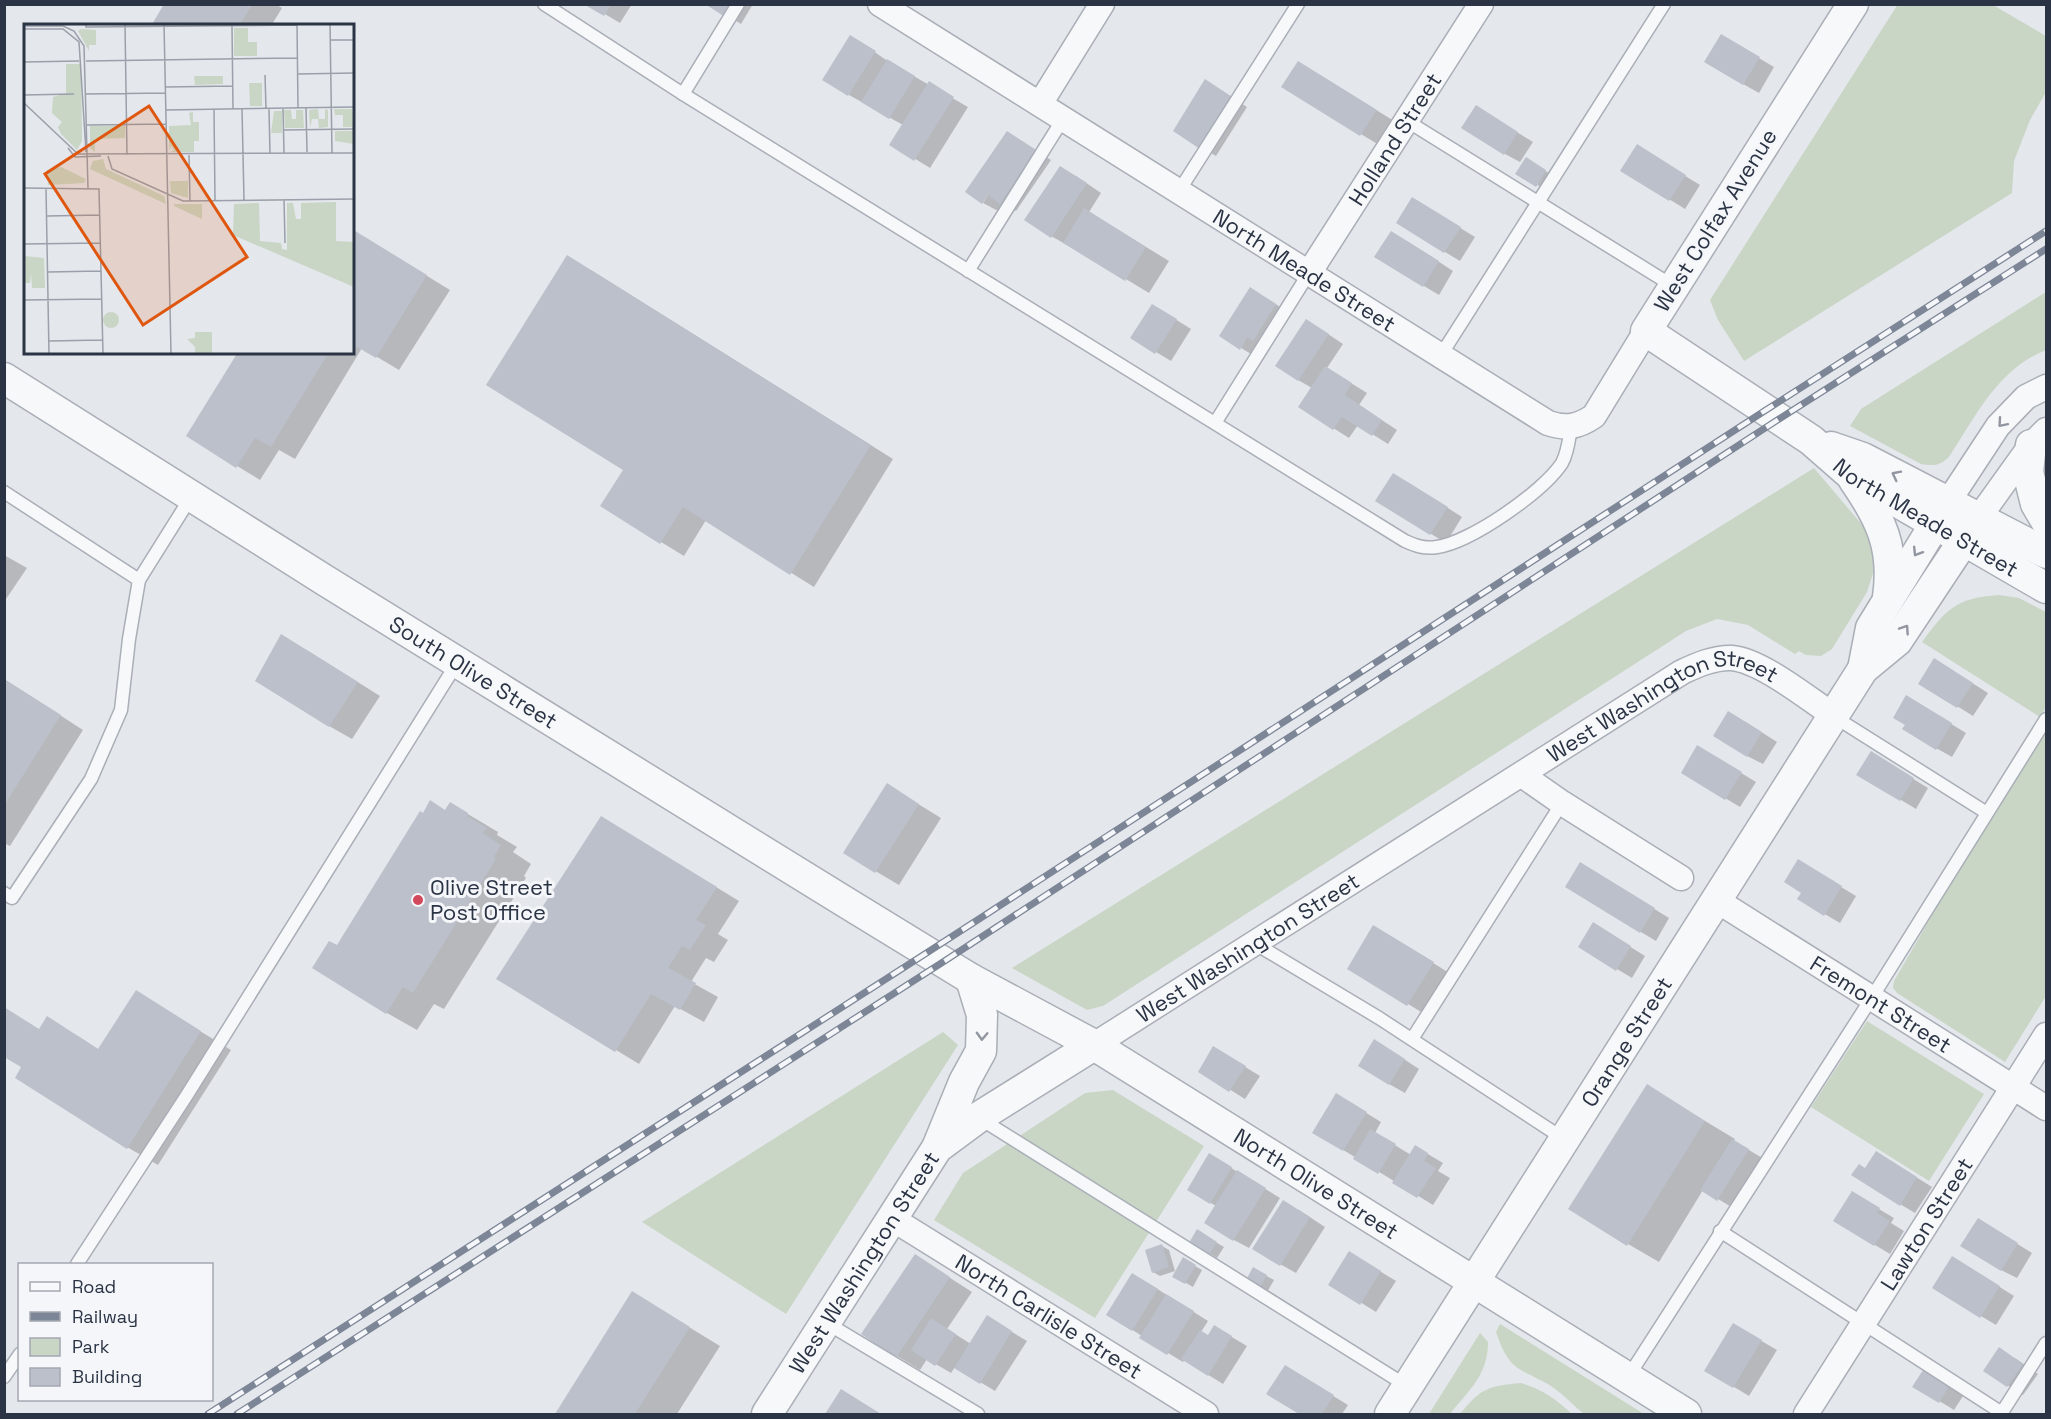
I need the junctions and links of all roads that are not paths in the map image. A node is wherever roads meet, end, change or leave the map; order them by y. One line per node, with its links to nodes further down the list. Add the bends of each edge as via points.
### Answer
1 (544, 4): 9 (lane)
2 (738, 4): 9 (lane)
3 (880, 4): 10 (street, North Meade Street)
4 (1102, 4): 10 (street)
5 (1298, 4): 13 (lane)
6 (1481, 4): 12 (street, Holland Street)
7 (1664, 4): 14 (lane)
8 (1852, 4): 17 (street, West Colfax Avenue)
9 (683, 93): 15 (lane)
10 (1040, 104): 11 (street, North Meade Street)
11 (1063, 119): 13 (street, North Meade Street); 15 (lane)
12 (1407, 121): 14 (lane); 16 (street, Holland Street)
13 (1179, 191): 16 (street, North Meade Street)
14 (1538, 203): 17 (lane); 19 (lane)
15 (968, 271): 22 (lane)
16 (1309, 273): 19 (street, North Meade Street); 22 (lane)
17 (1673, 286): 18 (street, West Colfax Avenue)
18 (1646, 331): 23 (street, West Colfax Avenue, via 1594,416); 25 (street, North Meade Street)
19 (1441, 355): 23 (street, North Meade Street, via 1548,423)
20 (4, 378): 28 (street, South Olive Street)
21 (2046, 387): 29 (street, one-way to 29, via 2026,398 1998,426)
22 (1215, 423): 23 (lane, via 1420,548 1452,543 1525,500 1562,462)
23 (1571, 427)
24 (2039, 438): 30 (street, via 2028,472 2036,504); 31 (street)
25 (1811, 440): 26 (street, North Meade Street); 29 (street, North Meade Street, one-way to 25, via 1863,458)
26 (1851, 475): 29 (street, North Meade Street); 35 (street, Orange Street, via 1868,499 1890,555)
27 (4, 492): 33 (lane)
28 (191, 496): 33 (lane); 36 (street, South Olive Street)
29 (1941, 513): 31 (street, North Meade Street); 35 (street, Orange Street, one-way to 35)
30 (2046, 521)
31 (1971, 530): 32 (street, North Meade Street); 34 (street, North Meade Street); 37 (street, Orange Street, one-way to 31, via 1897,641)
32 (2046, 554)
33 (139, 580): 44 (lane, via 121,710 91,779 12,898)
34 (2046, 588)
35 (1887, 602): 37 (street, Orange Street, via 1871,628)
36 (457, 662): 47 (street, South Olive Street); 59 (lane, via 188,1095)
37 (1863, 669): 38 (street, Orange Street)
38 (1833, 715): 40 (street, West Washington Street, via 1755,664 1731,658 1706,662 1682,672); 42 (lane); 45 (street, Orange Street)
39 (2046, 719): 42 (lane)
40 (1522, 775): 41 (street); 46 (street, West Washington Street)
41 (1562, 803): 43 (street); 51 (lane)
42 (1987, 813): 49 (lane)
43 (1681, 878)
44 (4, 893)
45 (1716, 900): 49 (street, Fremont Street); 56 (street, Orange Street)
46 (1254, 943): 51 (lane); 52 (street, West Washington Street)
47 (943, 962): 48 (street, North Olive Street)
48 (971, 979): 52 (street, North Olive Street); 55 (street, West Washington Street, one-way to 55, via 982,1015 981,1051 964,1082)
49 (1871, 999): 53 (street, Fremont Street); 58 (lane)
50 (2046, 1035): 53 (street, Lawton Street)
51 (1412, 1039): 56 (lane)
52 (1094, 1045): 55 (street, West Washington Street); 60 (street, North Olive Street)
53 (2013, 1087): 54 (street, Fremont Street); 62 (street, Lawton Street)
54 (2046, 1108)
55 (967, 1110): 57 (street, West Washington Street); 67 (lane)
56 (1564, 1139): 60 (street, Orange Street)
57 (891, 1218): 61 (street, West Washington Street); 70 (street, North Carlisle Street)
58 (1720, 1230): 62 (lane); 66 (lane)
59 (78, 1263)
60 (1473, 1282): 66 (street, North Olive Street); 67 (street, Orange Street)
61 (825, 1322): 68 (street, West Washington Street); 69 (lane)
62 (1863, 1323): 73 (street, Lawton Street); 74 (lane)
63 (2046, 1343): 74 (lane)
64 (18, 1357): 65 (lane)
65 (4, 1377)
66 (1627, 1378): 72 (street, North Olive Street)
67 (1408, 1386): 71 (street, Orange Street)
68 (767, 1414)
69 (978, 1414)
70 (1206, 1414)
71 (1390, 1414)
72 (1686, 1414)
73 (1806, 1414)
74 (2001, 1414)

